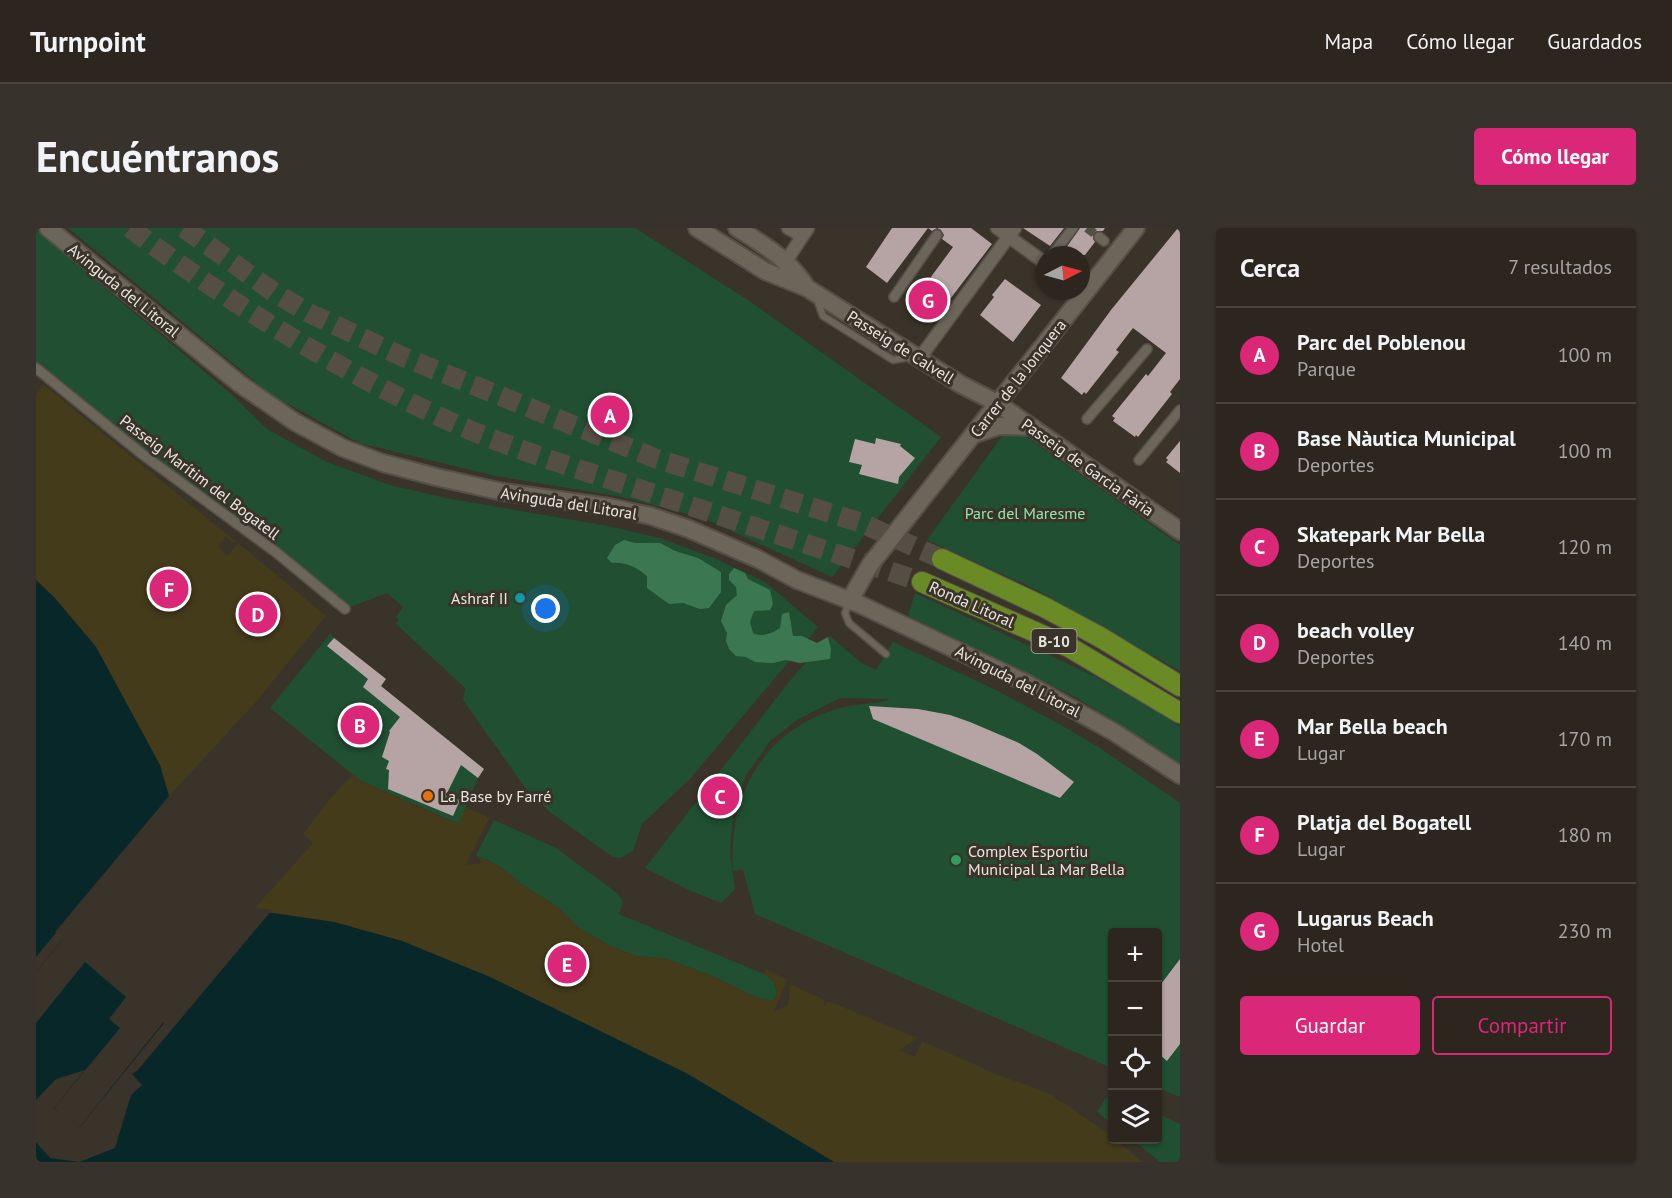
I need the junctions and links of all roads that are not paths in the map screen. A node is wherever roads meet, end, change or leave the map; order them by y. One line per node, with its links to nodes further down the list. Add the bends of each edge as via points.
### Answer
1 (48, 228): 30 (main road, Avinguda del Litoral, via 240,384 295,422 343,448 447,480 651,516 730,546 796,580)
2 (697, 228): 15 (main road, Passeig de Calvell, via 765,271)
3 (737, 228): 13 (main road, Passeig de Calvell)
4 (788, 228): 8 (street)
5 (997, 228): 9 (street)
6 (1073, 228): 11 (street)
7 (1136, 228): 14 (main road, Carrer de la Jonquera)
8 (805, 232): 13 (street)
9 (1012, 232): 12 (street); 19 (street)
10 (937, 235): 16 (street)
11 (1060, 246)
12 (1036, 255)
13 (786, 261): 15 (main road, Passeig de Calvell)
14 (1090, 283)
15 (810, 289): 19 (main road, Passeig de Calvell)
16 (894, 297)
17 (1077, 300): 21 (main road, Carrer de la Jonquera)
18 (1147, 349): 23 (street)
19 (917, 357): 21 (main road, Passeig de Calvell)
20 (36, 368): 31 (street, Passeig Marítim del Bogatell)
21 (997, 403): 24 (main road, Passeig de Garcia Fària); 25 (main road, Carrer de la Jonquera)
22 (1180, 410): 26 (street)
23 (1088, 419)
24 (1033, 428): 25 (main road, via 999,426); 27 (main road, Passeig de Garcia Fària)
25 (971, 439): 30 (main road, Carrer de la Jonquera, via 870,565)
26 (1139, 460)
27 (1180, 531)
28 (942, 559): 33 (highway, Ronda Litoral / B-10, via 1044,607)
29 (922, 582): 34 (highway, Ronda Litoral / B-10, via 1069,647)
30 (850, 600): 32 (lane, via 845,614 849,623); 35 (main road, Avinguda del Litoral, via 1026,683 1114,732)
31 (345, 609)
32 (886, 654)
33 (1180, 686)
34 (1180, 713)
35 (1180, 775)

